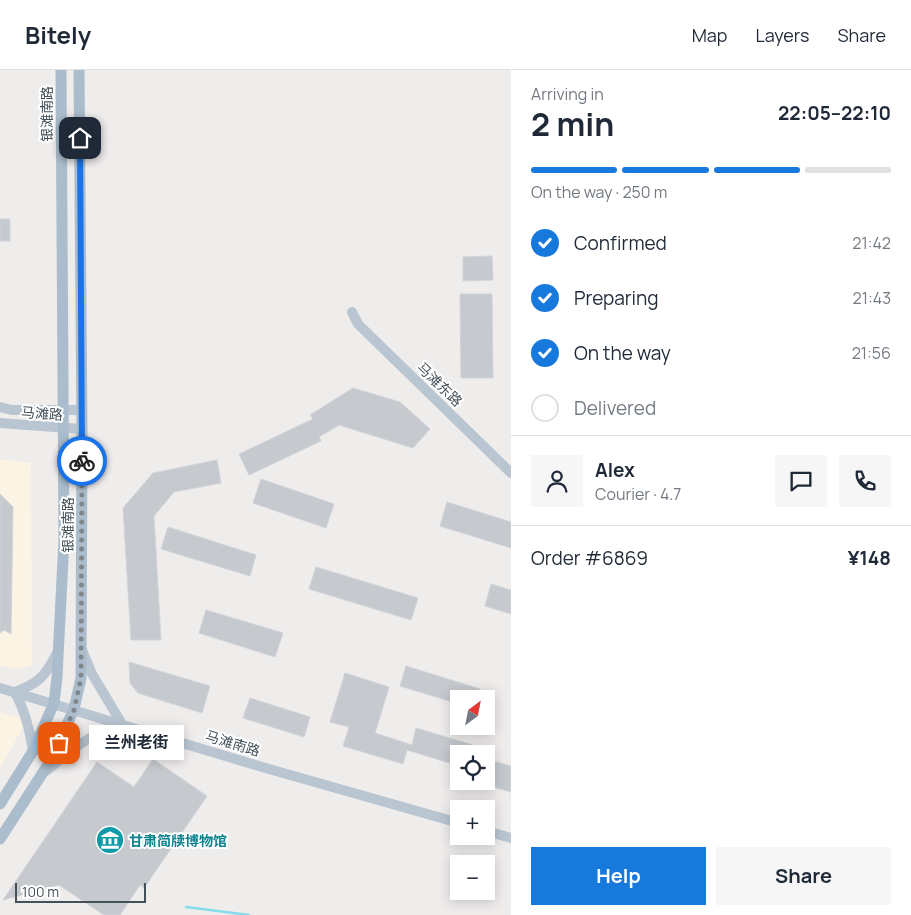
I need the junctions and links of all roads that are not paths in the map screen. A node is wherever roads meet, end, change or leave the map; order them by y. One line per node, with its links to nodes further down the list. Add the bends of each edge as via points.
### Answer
1 (61, 70): 5 (main road, 银滩南路)
2 (79, 70): 6 (main road, 银滩南路)
3 (352, 312): 10 (main road, 马滩东路, via 358,324)
4 (0, 407): 5 (main road, 马滩路)
5 (64, 410): 6 (main road, 马滩路); 8 (main road, 银滩南路)
6 (82, 410): 9 (main road, 银滩南路)
7 (0, 423): 8 (main road, 马滩路)
8 (64, 429): 9 (main road, 马滩路); 12 (main road, 银滩南路, via 64,540)
9 (82, 429): 11 (main road, 银滩南路)
10 (511, 473)
11 (81, 647): 16 (main road, 银滩南路, via 81,678); 17 (main road, via 92,674)
12 (58, 650): 14 (main road, via 47,672 32,685); 15 (main road, 银滩南路)
13 (0, 688): 14 (main road, 马滩南路)
14 (15, 692): 15 (main road, 马滩南路); 18 (main road, via 26,718)
15 (54, 703): 16 (main road, 马滩南路); 18 (main road, 银滩南路)
16 (74, 710): 17 (main road, 马滩南路); 19 (main road, 银滩南路)
17 (122, 724): 19 (main road, via 102,730 76,746); 21 (main road, 马滩南路)
18 (33, 751): 20 (main road, 银滩南路)
19 (40, 777): 24 (main road, 银滩南路)
20 (0, 804)
21 (450, 820)
22 (495, 834): 23 (main road)
23 (511, 838)
24 (0, 839)

